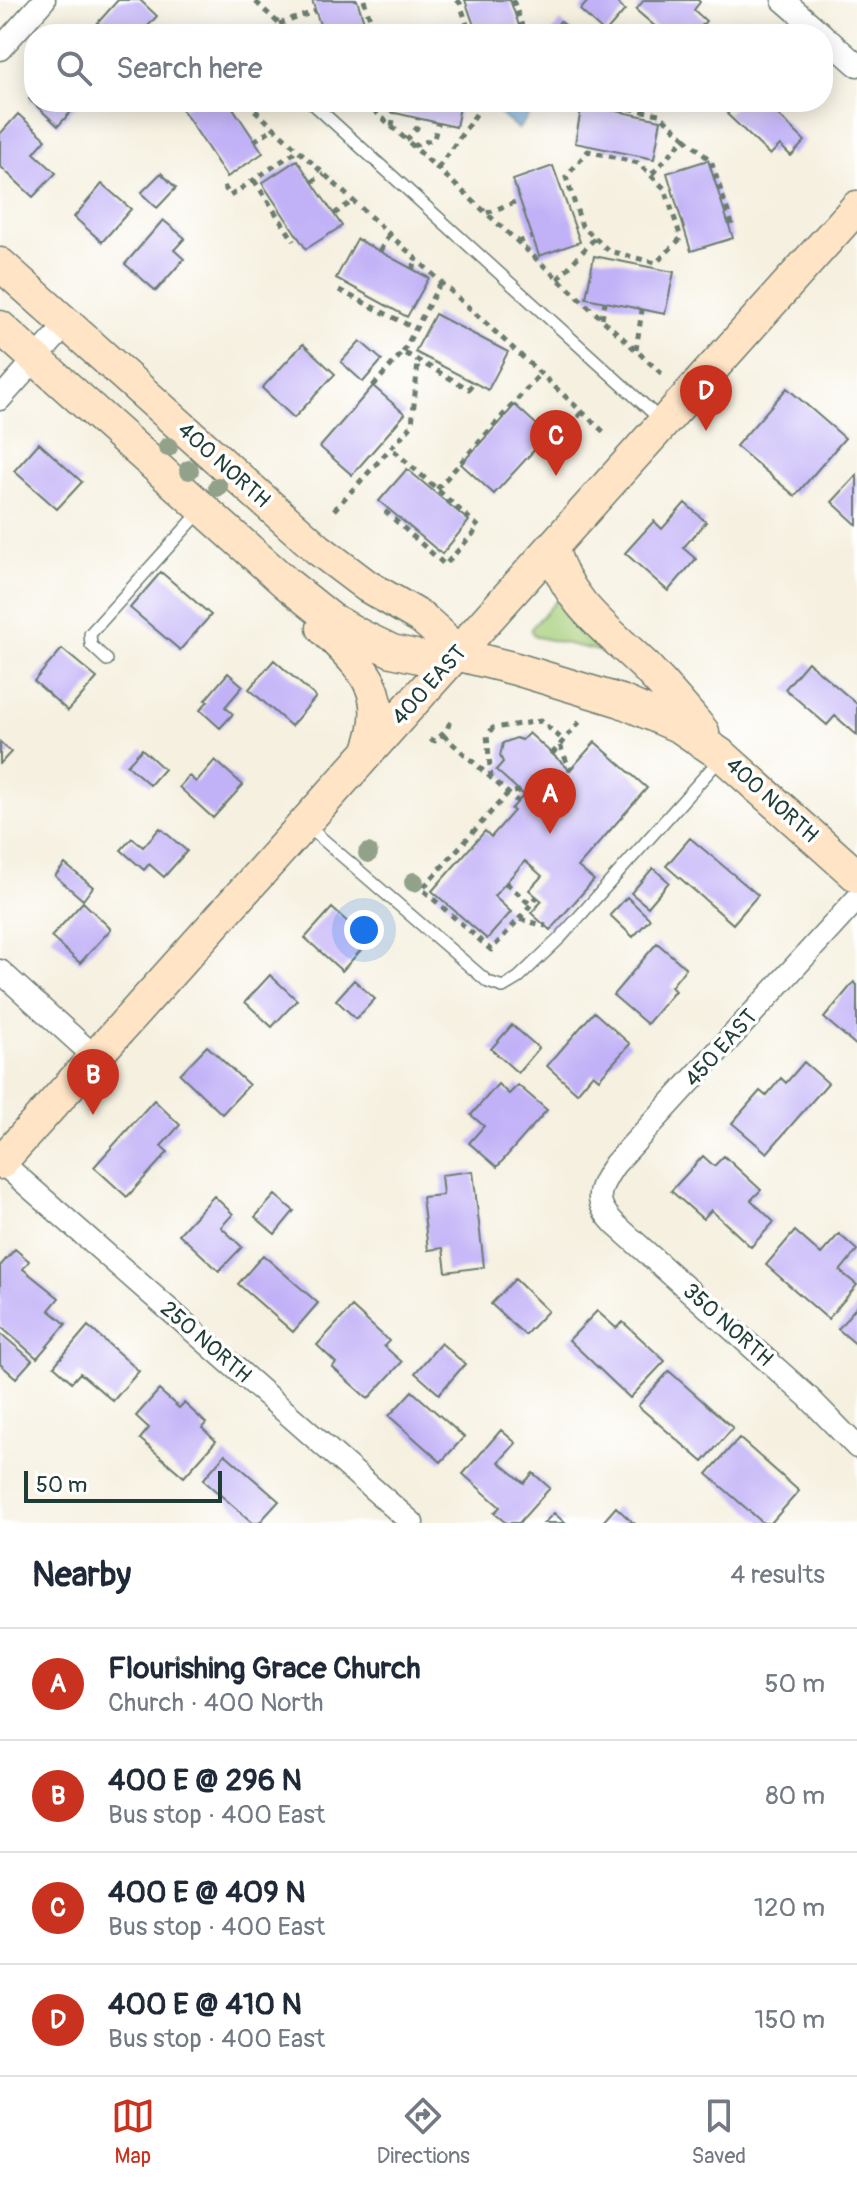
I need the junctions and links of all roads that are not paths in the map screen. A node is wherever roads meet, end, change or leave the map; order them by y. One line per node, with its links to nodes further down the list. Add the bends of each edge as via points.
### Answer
1 (44, 0): 5 (street)
2 (783, 0): 3 (street)
3 (810, 24)
4 (833, 44): 6 (street)
5 (0, 49)
6 (857, 65)
7 (322, 112): 14 (lane)
8 (857, 207): 14 (main road, 400 EAST)
9 (0, 264): 10 (main road, 400 NORTH)
10 (67, 324): 12 (street); 18 (main road, 400 NORTH, via 318,549 422,618)
11 (0, 327): 12 (main road, 400 NORTH)
12 (36, 359): 13 (street); 15 (main road, 400 NORTH)
13 (0, 399)
14 (663, 422): 16 (main road, 400 EAST)
15 (203, 509): 17 (main road, 400 NORTH); 19 (lane, via 90,634 91,645)
16 (552, 547): 18 (main road, 400 EAST); 21 (main road, via 562,577 580,604 647,669)
17 (286, 583): 18 (main road, 400 NORTH, via 331,619 392,651 424,658); 20 (main road, via 366,674 377,703)
18 (456, 654): 20 (main road, 400 EAST); 21 (main road, 400 NORTH, via 621,701 680,727)
19 (107, 660)
20 (368, 753): 22 (main road, 400 EAST)
21 (723, 756): 22 (lane, via 560,938 503,987 488,982); 23 (main road, 400 NORTH)
22 (305, 823): 26 (main road, 400 EAST)
23 (857, 876)
24 (857, 899): 28 (street, 450 EAST, via 615,1164)
25 (0, 971): 26 (street)
26 (95, 1057): 27 (main road, 400 EAST)
27 (1, 1162): 30 (street, 250 NORTH)
28 (600, 1203): 29 (street, 350 NORTH, via 609,1219)
29 (857, 1447)
30 (412, 1523)

